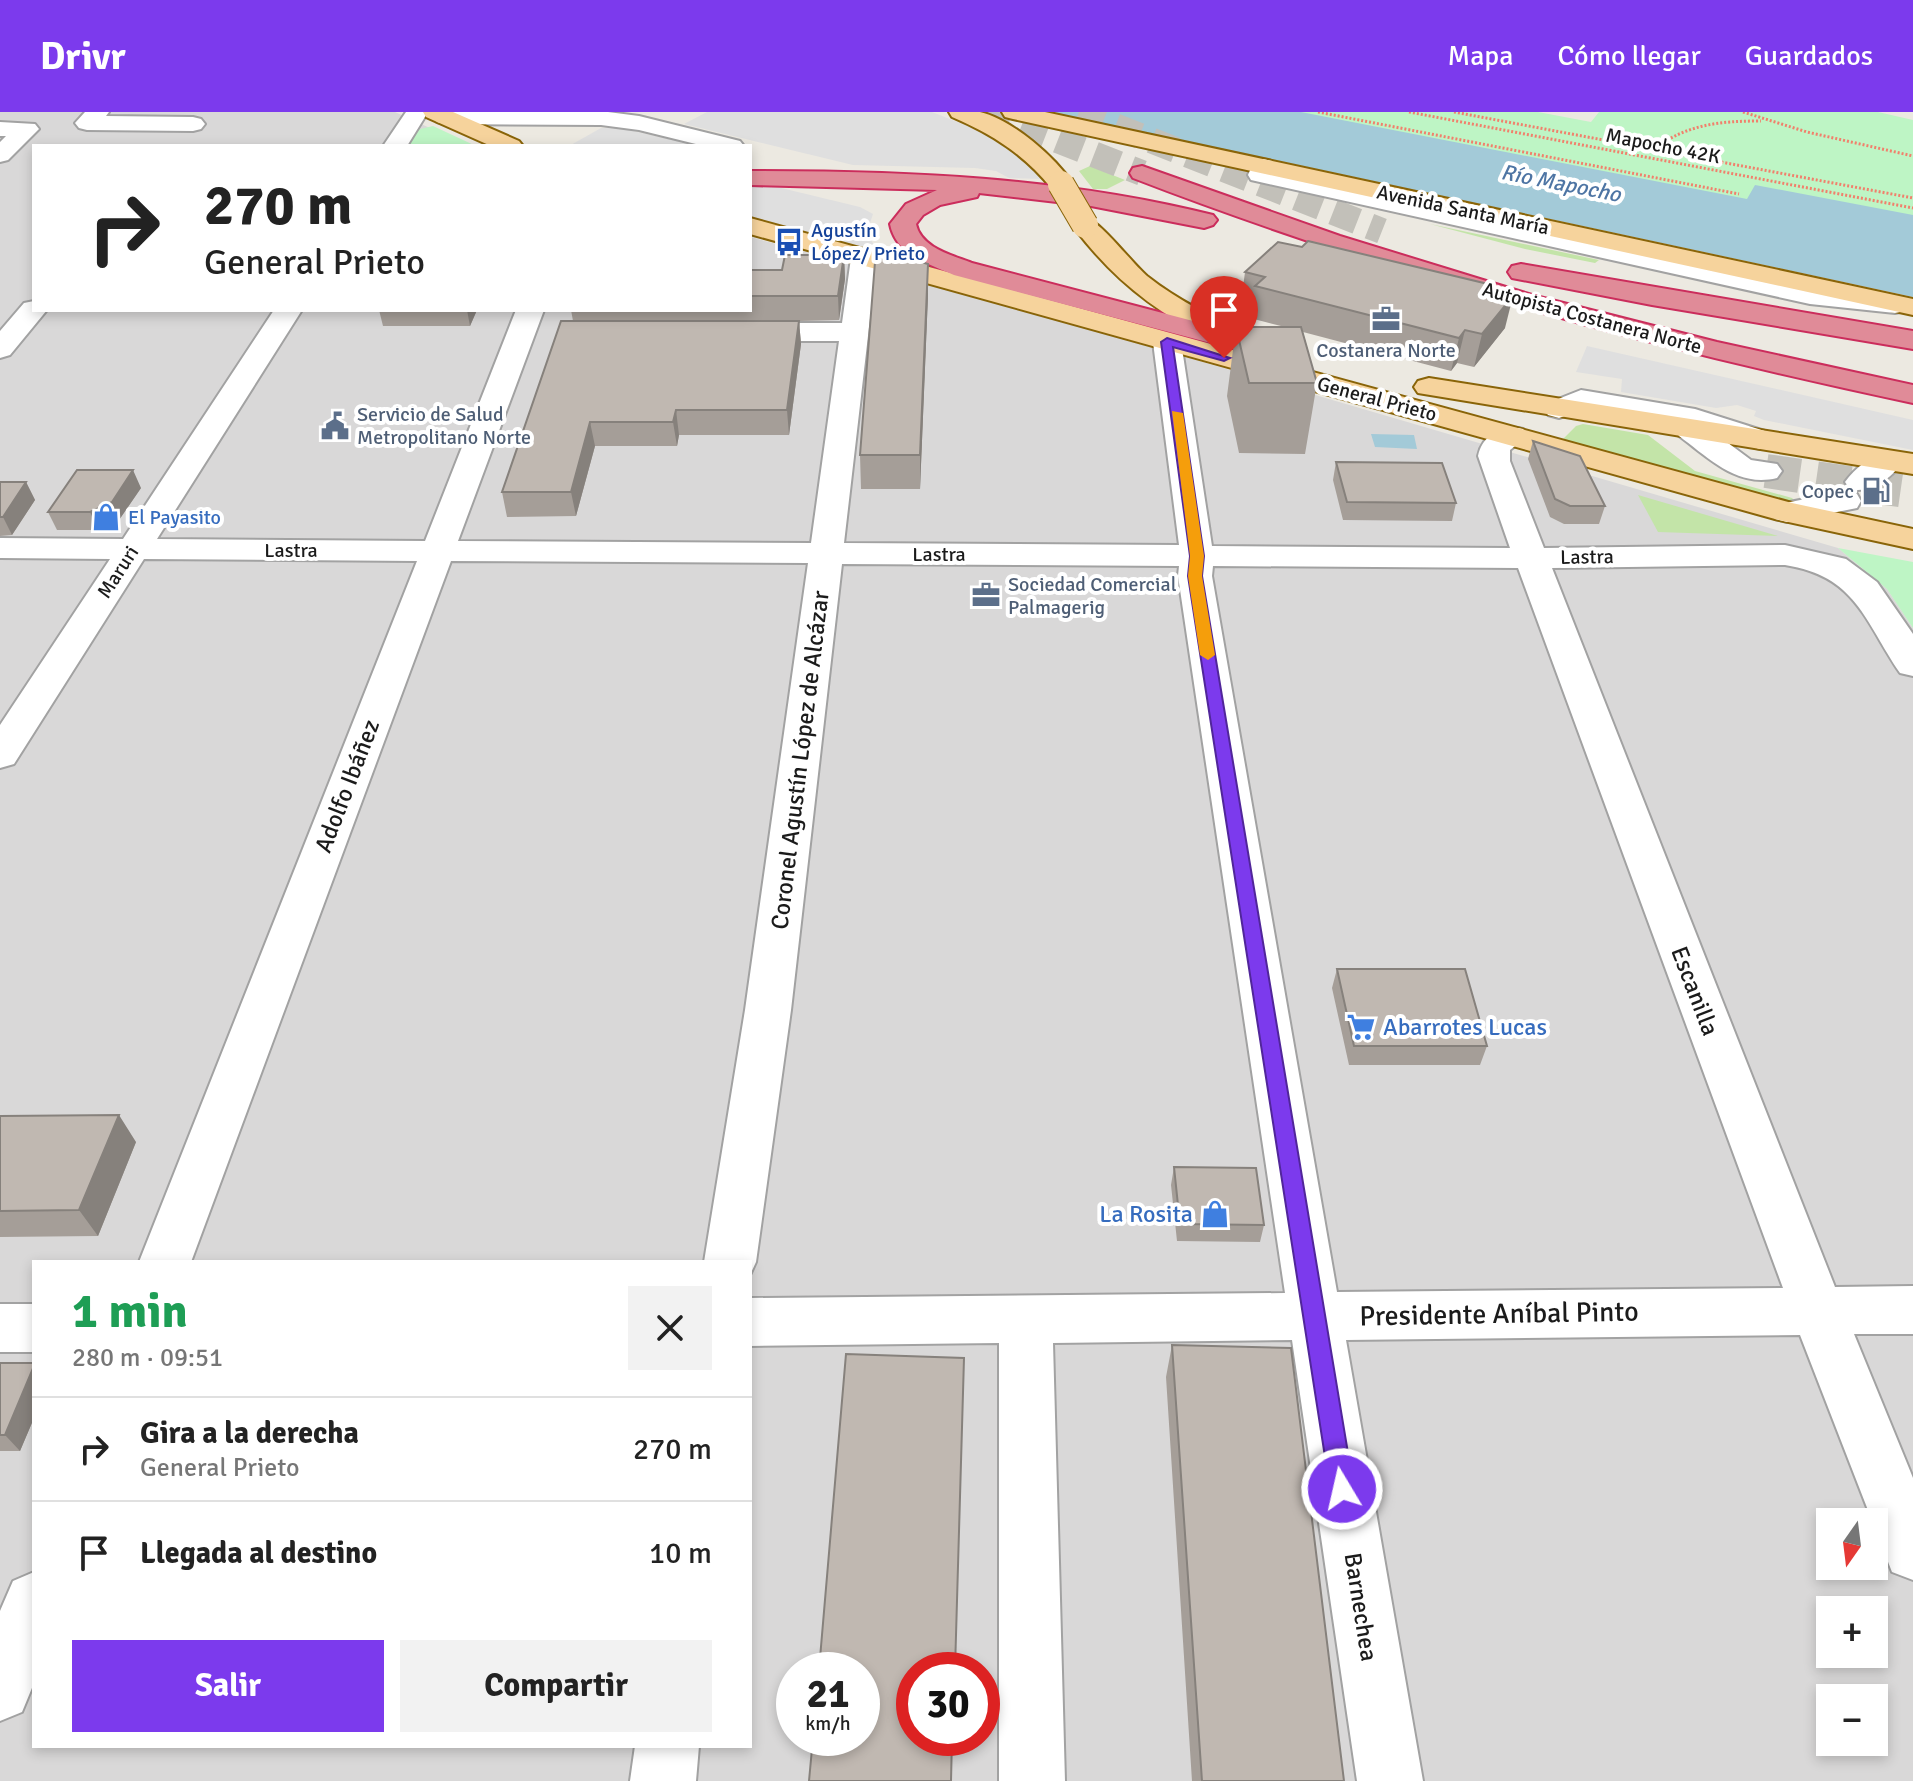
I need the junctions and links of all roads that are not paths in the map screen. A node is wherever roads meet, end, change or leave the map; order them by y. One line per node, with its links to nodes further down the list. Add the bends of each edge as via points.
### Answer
1 (417, 112): 12 (street)
2 (960, 112): 32 (main road, General Prieto, bridge, via 1031,151 1061,184 1115,263 1167,303)
3 (1013, 112): 16 (main road)
4 (440, 114): 10 (street, via 601,118); 13 (main road)
5 (703, 117): 10 (street)
6 (198, 118): 8 (street); 11 (street)
7 (22, 120): 8 (street); 9 (street); 15 (street)
8 (76, 123)
9 (0, 128)
10 (678, 132): 14 (street)
11 (176, 144)
12 (396, 144)
13 (507, 144)
14 (724, 144)
15 (8, 161)
16 (1263, 166): 25 (street, via 1260,175 1810,296)
17 (1142, 173): 24 (highway, Autopista Costanera Norte, via 1262,221)
18 (752, 178): 19 (highway, via 909,179)
19 (1031, 189): 24 (highway, via 1189,217); 32 (highway, via 935,199 910,212 903,231 918,249 963,269)
20 (752, 227): 22 (main road, General Prieto)
21 (1409, 240): 23 (highway, Autopista Costanera Norte)
22 (864, 258): 29 (street, Coronel Agustín López de Alcázar); 31 (main road, General Prieto)
23 (1490, 266): 30 (highway); 33 (highway, Autopista Costanera Norte, via 1726,328)
24 (1432, 275): 34 (highway, Autopista Costanera Norte)
25 (1911, 307)
26 (287, 312): 45 (street, Maruri)
27 (535, 325): 46 (street, Adolfo Ibáñez)
28 (712, 332): 29 (street)
29 (854, 332): 47 (street, Coronel Agustín López de Alcázar)
30 (1913, 340)
31 (1167, 342): 38 (main road, General Prieto); 48 (street, Barnechea)
32 (1271, 350): 38 (main road, General Prieto)
33 (1913, 366)
34 (1784, 367): 35 (highway, Autopista Costanera Norte); 37 (highway)
35 (1913, 394)
36 (1576, 399): 38 (main road, via 1542,425); 39 (main road); 40 (street, via 1695,418)
37 (1913, 404)
38 (1513, 419): 42 (main road, General Prieto); 49 (street, Escanilla, via 1493,456)
39 (1690, 429): 40 (street)
40 (1756, 460): 41 (main road)
41 (1901, 462): 42 (street, via 1853,492)
42 (1787, 512): 43 (main road, General Prieto)
43 (1913, 539)
44 (0, 548): 45 (street, Lastra)
45 (133, 550): 46 (street, Lastra); 51 (street, Maruri)
46 (438, 550): 47 (street, Lastra); 52 (street, Adolfo Ibáñez)
47 (826, 553): 48 (street, Lastra); 53 (street, Coronel Agustín López de Alcázar)
48 (1197, 556): 49 (street, Lastra); 56 (street, Barnechea, via 1195,576)
49 (1530, 558): 50 (street, Lastra, via 1801,556 1840,568 1867,590); 55 (street, Escanilla)
50 (1913, 665)
51 (0, 755)
52 (166, 1260)
53 (730, 1260)
54 (1913, 1310): 55 (street, Presidente Aníbal Pinto)
55 (1818, 1311): 56 (street, Presidente Aníbal Pinto); 61 (street, Escanilla)
56 (1313, 1316): 57 (street, Presidente Aníbal Pinto); 67 (street, Barnechea)
57 (1025, 1319): 58 (street, Presidente Aníbal Pinto); 66 (street)
58 (752, 1322)
59 (0, 1328): 60 (street)
60 (32, 1328)
61 (1913, 1551)
62 (32, 1607): 63 (street)
63 (0, 1690)
64 (667, 1748): 65 (street)
65 (663, 1781)
66 (1032, 1781)
67 (1390, 1781)

